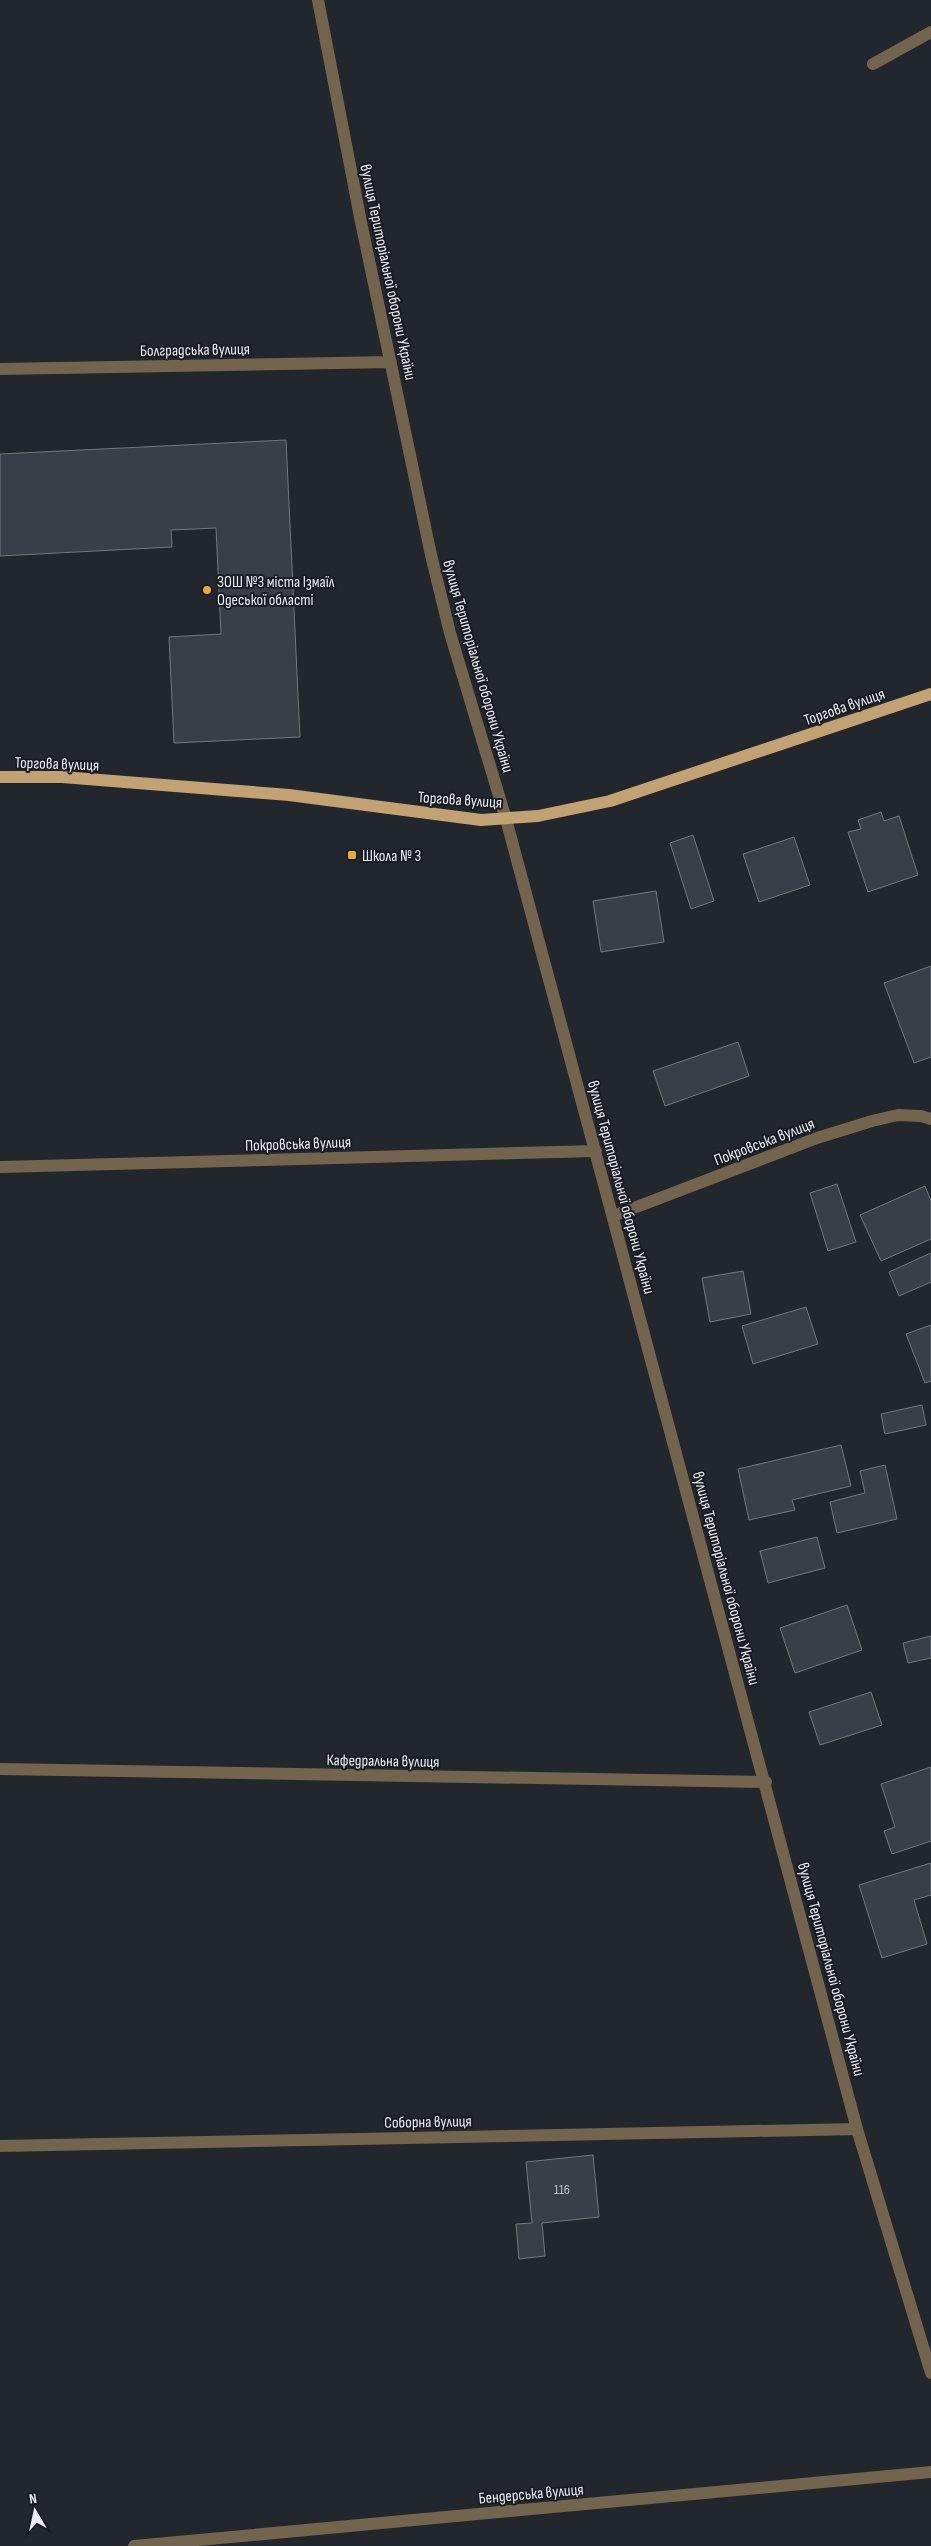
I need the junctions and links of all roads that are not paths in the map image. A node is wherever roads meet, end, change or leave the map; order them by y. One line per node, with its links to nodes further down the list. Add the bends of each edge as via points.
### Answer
1 (318, 0): 4 (street, вулиця Територіальної оборони України)
2 (931, 32): 3 (street)
3 (872, 64)
4 (391, 362): 5 (street, Болградська вулиця); 8 (street, вулиця Територіальної оборони України, via 450,633)
5 (0, 369)
6 (931, 694): 8 (main road, Торгова вулиця, via 610,800 574,810)
7 (0, 777): 8 (main road, Торгова вулиця, via 62,777 289,795 454,818)
8 (506, 820): 10 (street, вулиця Територіальної оборони України)
9 (931, 1118): 12 (street, Покровська вулиця, via 898,1115 872,1121 817,1138)
10 (596, 1151): 11 (street, Покровська вулиця); 12 (street, вулиця Територіальної оборони України)
11 (0, 1167)
12 (613, 1216): 14 (street, вулиця Територіальної оборони України)
13 (0, 1769): 14 (street, Кафедральна вулиця)
14 (766, 1782): 15 (street, вулиця Територіальної оборони України)
15 (857, 2129): 16 (street, Соборна вулиця); 17 (street, вулиця Територіальної оборони України)
16 (0, 2146)
17 (931, 2373)
18 (931, 2472): 19 (street, Бендерська вулиця)
19 (134, 2546)

